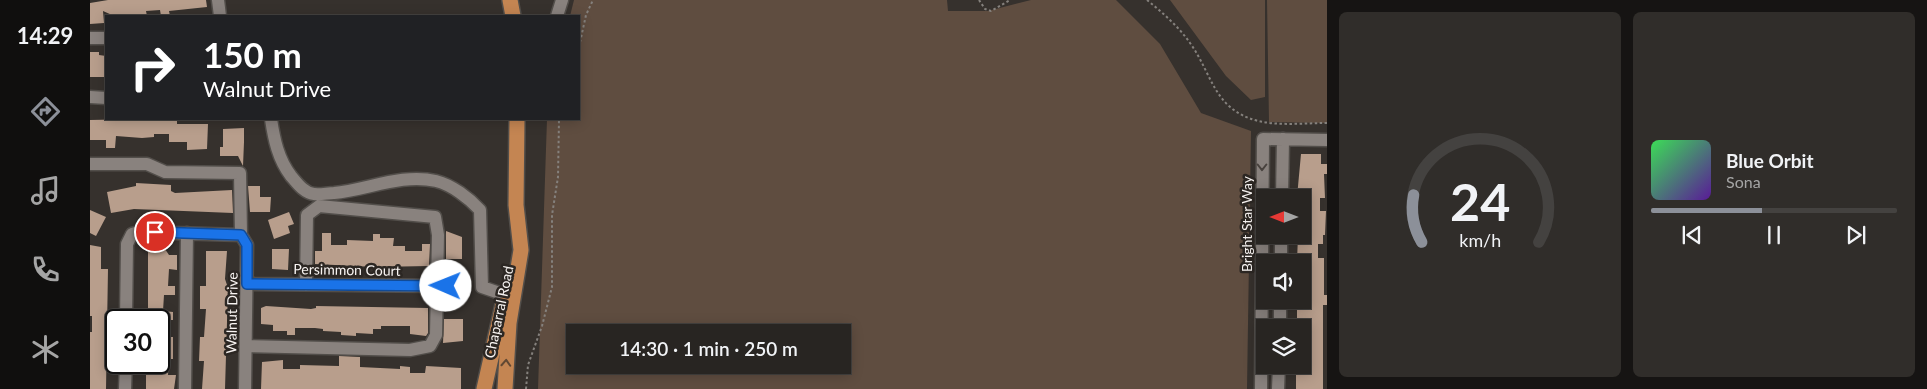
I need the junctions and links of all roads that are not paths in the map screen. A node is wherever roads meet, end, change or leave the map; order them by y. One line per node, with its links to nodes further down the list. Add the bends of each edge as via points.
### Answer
1 (218, 0): 4 (street)
2 (510, 0): 5 (main road)
3 (562, 0): 6 (street)
4 (220, 15)
5 (513, 15)
6 (557, 15)
7 (90, 38): 8 (street)
8 (105, 38)
9 (90, 97): 10 (street)
10 (105, 98)
11 (271, 120): 22 (street, via 274,140 285,168 299,186 314,194 350,192 397,180 421,179 437,181 468,197 480,210 482,288)
12 (517, 120): 22 (main road, Chaparral Road, via 516,205 521,250)
13 (1284, 139): 14 (street); 16 (street); 32 (street, Bright Star Way, one-way to 32, via 1263,139)
14 (1327, 140)
15 (90, 164): 18 (street, Walnut Drive, via 147,164 165,172 240,173)
16 (1282, 189)
17 (187, 233): 18 (street); 23 (street, via 132,234 127,244); 28 (street)
18 (242, 236): 19 (street, Walnut Drive, via 247,245)
19 (247, 284): 20 (street, Persimmon Court); 24 (street, Walnut Drive)
20 (306, 285): 21 (street, Persimmon Court); 21 (street, via 307,215 320,206 435,217)
21 (442, 286): 24 (street, via 436,335 430,346 410,350)
22 (510, 296): 30 (main road, Chaparral Road); 31 (main road, Chaparral Road, one-way to 22)
23 (126, 309)
24 (246, 346): 29 (street, Walnut Drive)
25 (126, 374): 27 (street)
26 (1279, 374): 33 (street)
27 (125, 389)
28 (184, 389)
29 (245, 389)
30 (484, 389)
31 (505, 389)
32 (1261, 389)
33 (1278, 389)

